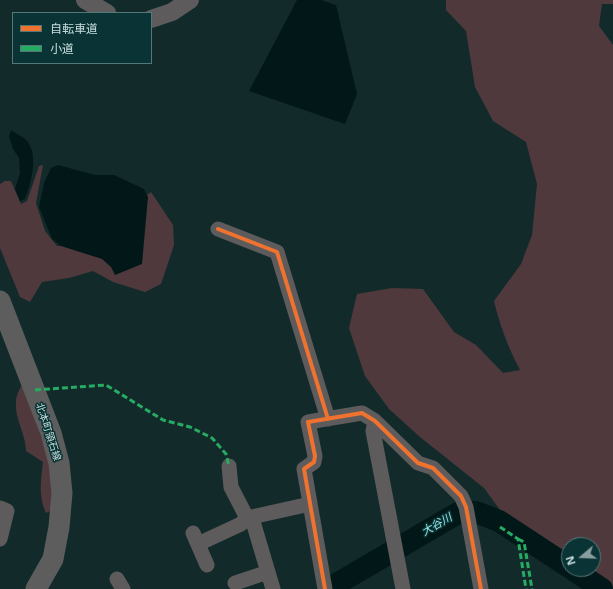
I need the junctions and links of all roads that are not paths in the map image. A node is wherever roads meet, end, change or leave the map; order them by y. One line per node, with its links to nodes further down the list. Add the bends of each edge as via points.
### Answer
1 (85, 0): 3 (street)
2 (190, 0): 4 (street, via 172,12)
3 (105, 12)
4 (152, 19)
5 (218, 229): 7 (street, via 277,252)
6 (0, 302): 18 (main road, 北本町領石線, via 59,463 62,493 59,527 53,558)
7 (328, 419): 8 (street, via 362,413); 10 (street, via 308,422 315,456 314,462 304,469)
8 (375, 422): 20 (street, via 373,431); 21 (street, via 418,463 433,468 461,496 467,512)
9 (229, 466): 12 (street, via 231,487)
10 (310, 504): 12 (street); 17 (street)
11 (0, 508): 13 (street, via 7,511)
12 (247, 518): 14 (street, via 241,524 195,538); 15 (street, via 254,525)
13 (0, 539)
14 (207, 565)
15 (268, 572): 16 (street); 19 (street)
16 (235, 583)
17 (325, 586)
18 (36, 589)
19 (273, 589)
20 (403, 589)
21 (481, 589)

